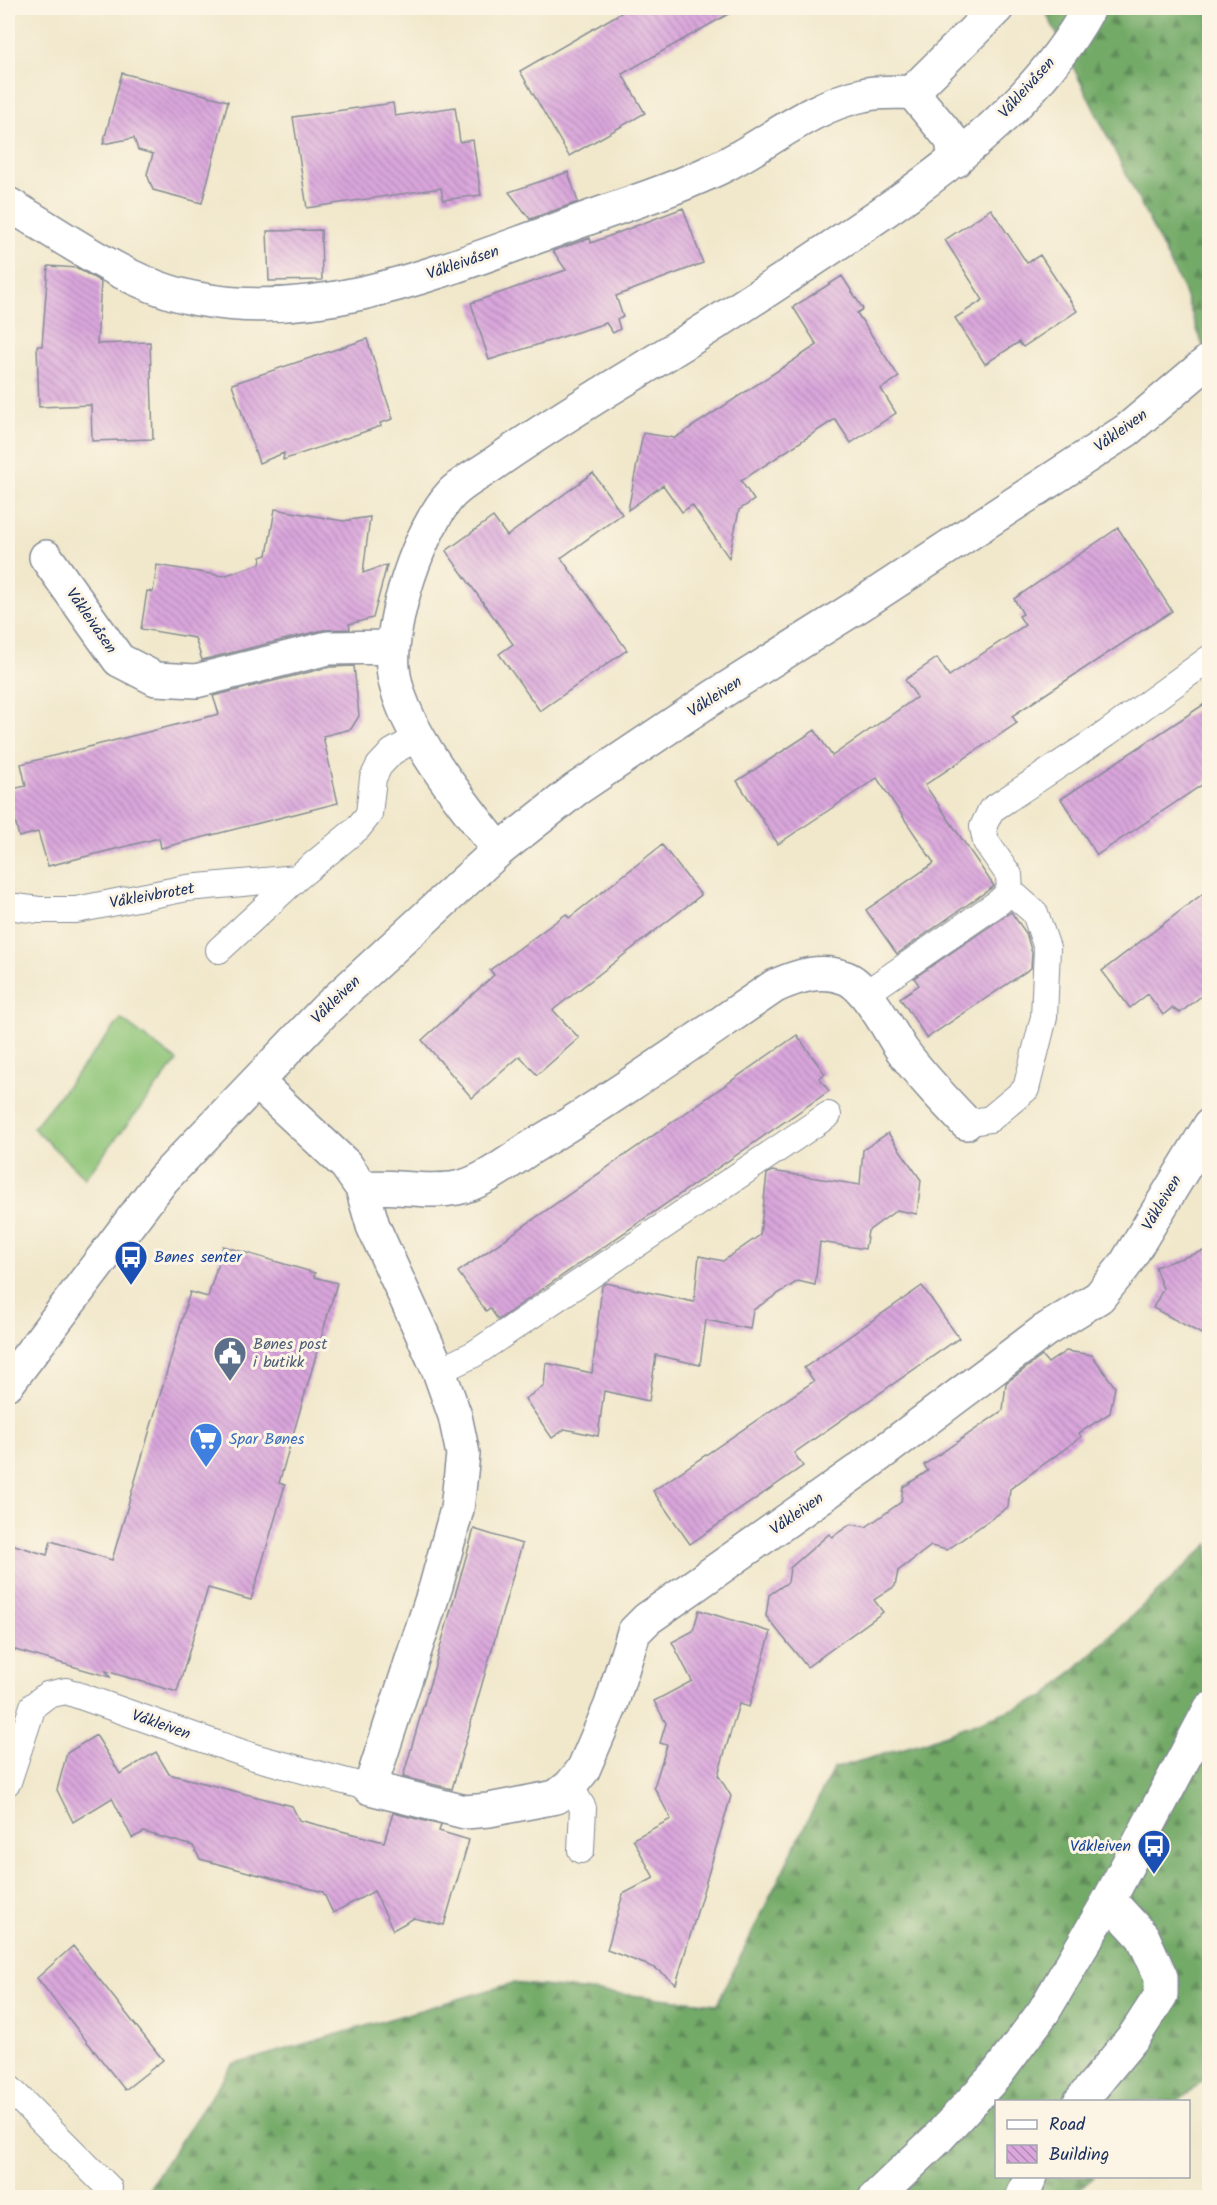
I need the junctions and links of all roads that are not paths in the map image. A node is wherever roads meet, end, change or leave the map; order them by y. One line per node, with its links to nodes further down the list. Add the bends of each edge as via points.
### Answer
1 (997, 8): 3 (street)
2 (1089, 8): 4 (street, Våkleivåsen, via 1075,33 1010,111)
3 (912, 92): 4 (street, via 952,140); 5 (street, Våkleivåsen, via 865,94 823,107 721,167 425,276 377,290 293,303 233,304 154,287)
4 (955, 161): 8 (street, Våkleivåsen, via 743,307 541,430 453,492 427,528 406,586)
5 (8, 204)
6 (1209, 360): 11 (street, Våkleiven, via 1127,430 715,696 575,790)
7 (46, 557): 8 (street, Våkleivåsen, via 118,660 156,679 196,681 328,648)
8 (393, 647): 10 (street, Våkleivåsen, via 393,670 400,696)
9 (1209, 658): 13 (lane, via 1107,733 991,810 983,826 984,834 1009,875)
10 (419, 737): 11 (street, Våkleivåsen); 12 (lane, via 392,752 379,766 373,778 369,814 358,828)
11 (499, 850): 17 (street, Våkleiven, via 326,1009)
12 (297, 878): 14 (lane, Våkleivbrotet, via 187,888 76,910); 15 (lane)
13 (1010, 891): 16 (lane); 19 (lane, via 1035,913 1047,948 1044,1017 1026,1089 990,1119)
14 (8, 906)
15 (219, 950)
16 (865, 994): 19 (street, via 903,1051); 21 (street, via 848,978 828,973 801,975 775,986 577,1120 483,1178 459,1188 440,1190)
17 (257, 1082): 21 (street, via 346,1165); 23 (street, Våkleiven, via 163,1179)
18 (828, 1115): 22 (lane, via 474,1354)
19 (966, 1124)
20 (1209, 1125): 26 (street, Våkleiven, via 1125,1265 1099,1297 1044,1331 863,1467 640,1625 634,1632 583,1770)
21 (362, 1188): 22 (street, via 373,1226)
22 (439, 1371): 27 (street, via 463,1454 457,1509)
23 (8, 1383)
24 (1209, 1709): 29 (street)
25 (8, 1782): 27 (lane, Våkleiven, via 33,1706 47,1695 66,1691 254,1757)
26 (570, 1786): 27 (street, Våkleiven, via 556,1797 465,1812); 28 (lane, via 583,1808)
27 (370, 1788)
28 (581, 1850)
29 (1109, 1900): 31 (street, via 1143,1937 1161,1977 1161,1995 1135,2035); 34 (street, via 1044,2011 997,2074)
30 (8, 2087): 33 (lane)
31 (1082, 2100)
32 (1030, 2178): 35 (street)
33 (109, 2188)
34 (876, 2198)
35 (1022, 2198)

